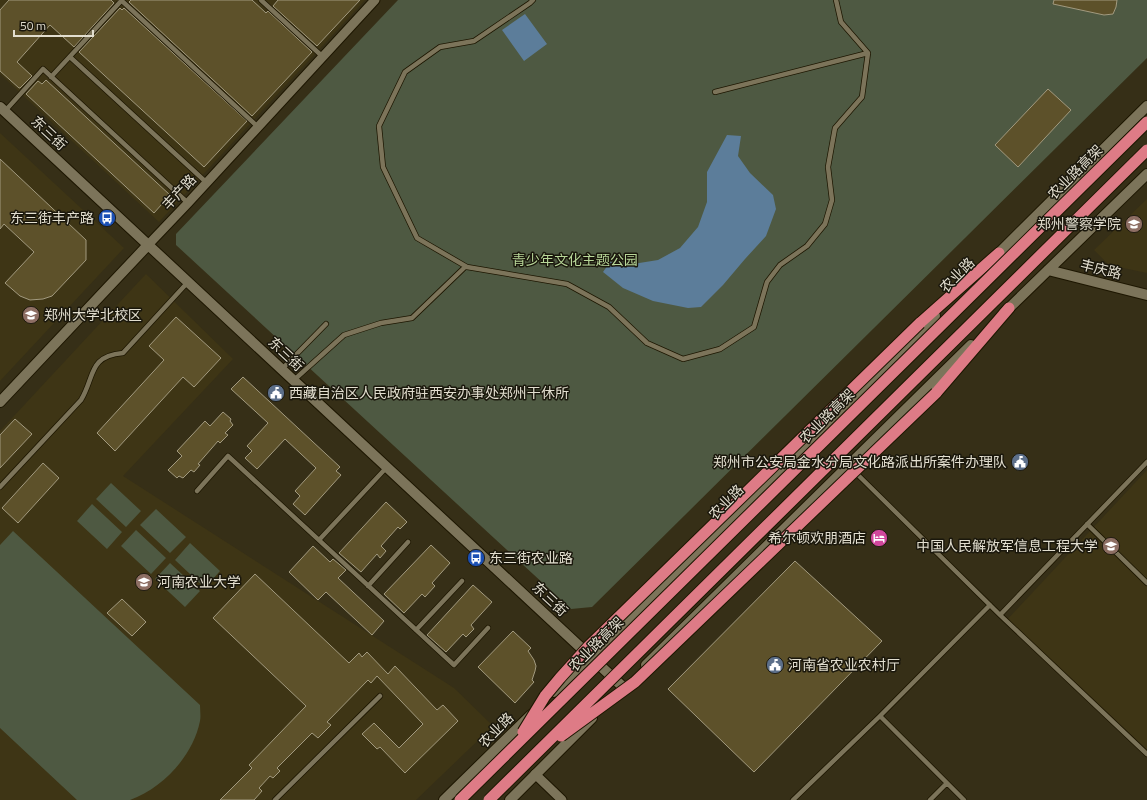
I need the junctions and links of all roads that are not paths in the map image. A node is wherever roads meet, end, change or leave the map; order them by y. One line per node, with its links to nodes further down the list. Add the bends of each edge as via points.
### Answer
1 (122, 0): 7 (lane); 14 (lane)
2 (261, 0): 8 (lane)
3 (375, 0): 8 (street, 丰产路)
4 (532, 0): 6 (lane, via 530,4 474,41 440,47 405,72 379,126 384,167 417,238 467,267 567,284 609,307 647,343 684,359 720,349 754,327 767,282 780,266 807,246 825,224 832,200 828,167 835,128 862,97)
5 (836, 0): 6 (lane, via 842,22)
6 (868, 53): 10 (lane)
7 (70, 57): 9 (lane); 17 (lane)
8 (323, 57): 14 (street, 丰产路)
9 (51, 77): 12 (lane, via 43,70); 18 (lane)
10 (715, 92)
11 (1147, 106): 20 (street, 农业路)
12 (2, 109): 19 (street, 东三街)
13 (1147, 122): 49 (highway, 农业路高架, bridge)
14 (258, 127): 17 (street, 丰产路)
15 (1147, 150): 50 (highway, bridge)
16 (1147, 174): 22 (street)
17 (207, 183): 18 (street, 丰产路)
18 (188, 203): 19 (street, 丰产路)
19 (148, 245): 23 (street, 东三街); 29 (street, 丰产路)
20 (999, 253): 45 (street, 农业路); 49 (highway, bridge, via 920,323 588,647 545,696)
21 (465, 267): 28 (lane, via 412,318 381,322 344,335)
22 (1048, 270): 24 (street, 丰庆路); 25 (street)
23 (188, 282): 27 (street, 东三街); 33 (lane, via 123,353 112,354 96,365 81,400)
24 (1147, 295)
25 (1009, 308): 31 (street); 50 (highway, bridge, via 936,393 635,682)
26 (326, 324): 27 (lane)
27 (282, 369): 28 (street, 东三街)
28 (294, 380): 32 (street, 东三街)
29 (0, 402)
30 (1147, 462): 35 (lane)
31 (849, 465): 41 (lane); 46 (street)
32 (387, 467): 36 (lane); 45 (street, 东三街)
33 (0, 487)
34 (197, 491): 36 (lane, via 228,456)
35 (1087, 524): 39 (lane); 42 (lane)
36 (319, 540): 40 (lane)
37 (408, 542): 40 (lane)
38 (462, 581): 44 (lane)
39 (1147, 583)
40 (368, 586): 44 (lane)
41 (990, 605): 42 (lane); 48 (lane)
42 (1000, 615): 51 (lane)
43 (488, 628): 44 (lane, via 454,665)
44 (416, 630)
45 (590, 656): 46 (street, 东三街); 55 (street, 农业路)
46 (624, 687): 52 (street)
47 (380, 696): 54 (lane)
48 (880, 716): 53 (lane); 60 (lane)
49 (512, 748): 56 (highway, 农业路高架, bridge)
50 (538, 752): 57 (highway, bridge)
51 (1147, 754)
52 (535, 774): 58 (street); 59 (street)
53 (947, 783): 61 (lane); 62 (lane)
54 (275, 800)
55 (444, 800)
56 (460, 800)
57 (489, 800)
58 (510, 800)
59 (562, 800)
60 (793, 800)
61 (930, 800)
62 (964, 800)

